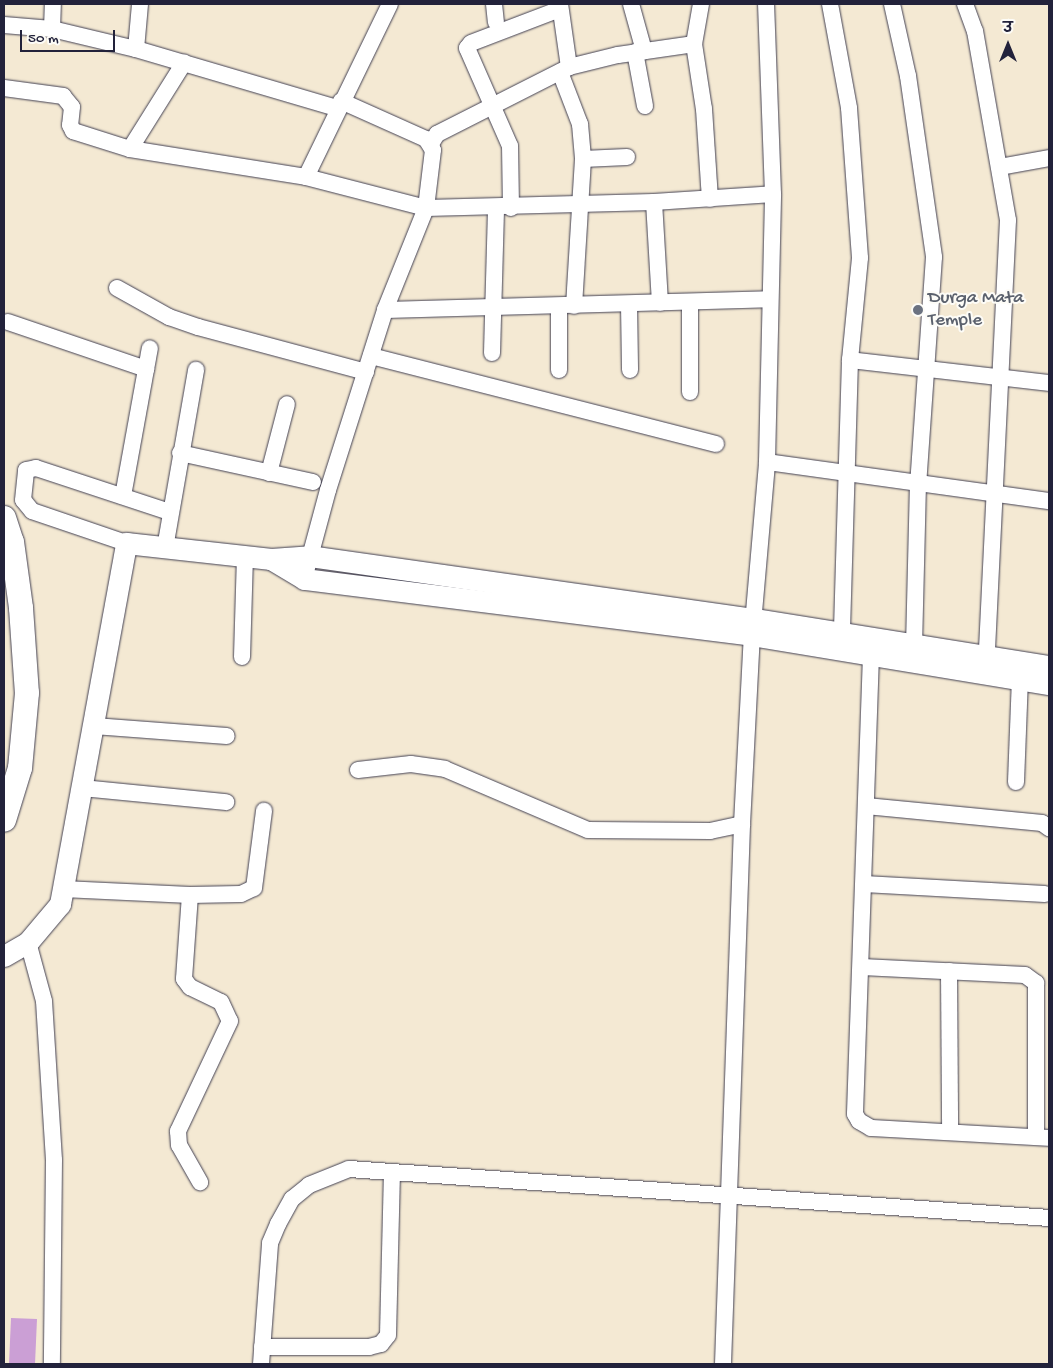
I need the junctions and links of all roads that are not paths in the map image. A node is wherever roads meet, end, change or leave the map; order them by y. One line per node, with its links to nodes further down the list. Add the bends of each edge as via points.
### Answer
1 (53, 4): 14 (street)
2 (140, 4): 16 (street)
3 (390, 4): 21 (street, via 357,75)
4 (494, 4): 12 (street)
5 (631, 4): 17 (street)
6 (701, 4): 15 (street)
7 (766, 4): 31 (street)
8 (830, 4): 48 (street, via 849,108 860,258)
9 (892, 4): 50 (street, via 908,76 934,257)
10 (965, 4): 29 (street, via 975,31)
11 (560, 6): 19 (street); 22 (street, via 471,42 467,48)
12 (496, 22)
13 (4, 25): 14 (street)
14 (52, 29): 16 (street)
15 (694, 44): 17 (street); 32 (street, via 704,109)
16 (136, 49): 18 (street)
17 (640, 52): 19 (street); 23 (street)
18 (184, 63): 21 (street); 25 (street)
19 (564, 69): 22 (street); 28 (street, via 580,124)
20 (4, 88): 25 (street, via 63,96 72,107 70,125 73,131)
21 (339, 105): 24 (street); 30 (street)
22 (491, 105): 24 (street, via 437,134); 36 (street, via 510,146)
23 (645, 106)
24 (431, 144): 35 (street)
25 (130, 149): 30 (street)
26 (627, 157): 28 (street)
27 (1049, 158): 29 (street)
28 (583, 159): 34 (street)
29 (1000, 167): 55 (street, via 1008,220)
30 (306, 177): 35 (street)
31 (773, 194): 32 (street); 38 (street)
32 (710, 198): 33 (street)
33 (654, 202): 34 (street); 40 (street)
34 (582, 204): 36 (street); 42 (street)
35 (426, 208): 36 (street); 44 (street)
36 (504, 208): 43 (street)
37 (117, 288): 49 (street, via 169,317 198,327)
38 (770, 299): 39 (street); 61 (street)
39 (690, 302): 40 (street); 57 (street)
40 (660, 303): 41 (street)
41 (629, 304): 42 (street); 54 (street)
42 (566, 306): 43 (street); 53 (street)
43 (492, 308): 44 (street); 47 (street)
44 (385, 310): 49 (street)
45 (8, 322): 51 (street)
46 (150, 348): 51 (street)
47 (492, 353)
48 (850, 360): 50 (street); 63 (street)
49 (368, 364): 59 (street); 74 (street)
50 (926, 367): 55 (street); 65 (street)
51 (146, 369): 67 (street)
52 (196, 370): 60 (street)
53 (559, 370)
54 (630, 370)
55 (1000, 376): 56 (street); 66 (street)
56 (1049, 383)
57 (690, 392)
58 (286, 404): 62 (street)
59 (716, 444)
60 (180, 453): 62 (street); 69 (street)
61 (767, 462): 63 (street); 77 (street)
62 (269, 472): 64 (street)
63 (847, 473): 65 (street); 78 (street)
64 (314, 482)
65 (918, 483): 66 (street); 79 (street)
66 (994, 494): 68 (street); 82 (street)
67 (123, 496): 69 (street); 71 (street, via 36,468 29,468 24,475 23,500 32,511)
68 (1049, 501)
69 (170, 512): 72 (street)
70 (4, 518): 94 (highway, via 12,542 21,608 27,693 20,768)
71 (126, 543): 72 (main road); 86 (main road)
72 (165, 548): 73 (main road)
73 (245, 556): 75 (main road); 81 (street)
74 (310, 556): 75 (main road); 76 (street); 77 (main road)
75 (271, 559): 76 (main road)
76 (304, 579): 77 (main road)
77 (754, 627): 78 (main road); 80 (main road); 95 (street)
78 (842, 634): 79 (main road)
79 (914, 644): 82 (main road)
80 (871, 655): 84 (main road); 92 (street)
81 (242, 657)
82 (988, 657): 83 (main road)
83 (1049, 666)
84 (1020, 679): 85 (main road); 89 (street)
85 (1049, 684)
86 (94, 726): 87 (street); 90 (main road)
87 (227, 736)
88 (358, 770): 95 (street, via 411,764 445,769 588,830 710,831)
89 (1016, 782)
90 (82, 788): 91 (street); 98 (main road)
91 (226, 802)
92 (866, 806): 96 (street, via 1042,824); 97 (street)
93 (264, 811): 100 (street, via 254,888 242,894)
94 (4, 820)
95 (742, 824): 110 (street)
96 (1049, 828)
97 (864, 884): 99 (street); 103 (street)
98 (63, 889): 100 (street); 101 (main road, via 60,904)
99 (1045, 894)
100 (190, 895): 109 (street, via 184,979 190,987 222,1002 230,1021 178,1131 179,1144)
101 (28, 942): 102 (main road); 113 (street, via 44,1001 54,1160)
102 (4, 956)
103 (862, 966): 104 (street); 106 (street, via 855,1114 859,1121 871,1128)
104 (949, 971): 105 (street, via 1025,975 1036,983); 106 (street)
105 (1043, 1056): 107 (street)
106 (950, 1132): 107 (street)
107 (1042, 1138)
108 (392, 1172): 110 (street); 112 (street, via 349,1169 329,1174 292,1199 270,1243); 112 (street, via 388,1335 381,1344 368,1347)
109 (200, 1182)
110 (729, 1194): 111 (street); 115 (street)
111 (1049, 1218)
112 (262, 1347): 114 (street)
113 (52, 1364)
114 (261, 1364)
115 (723, 1364)

